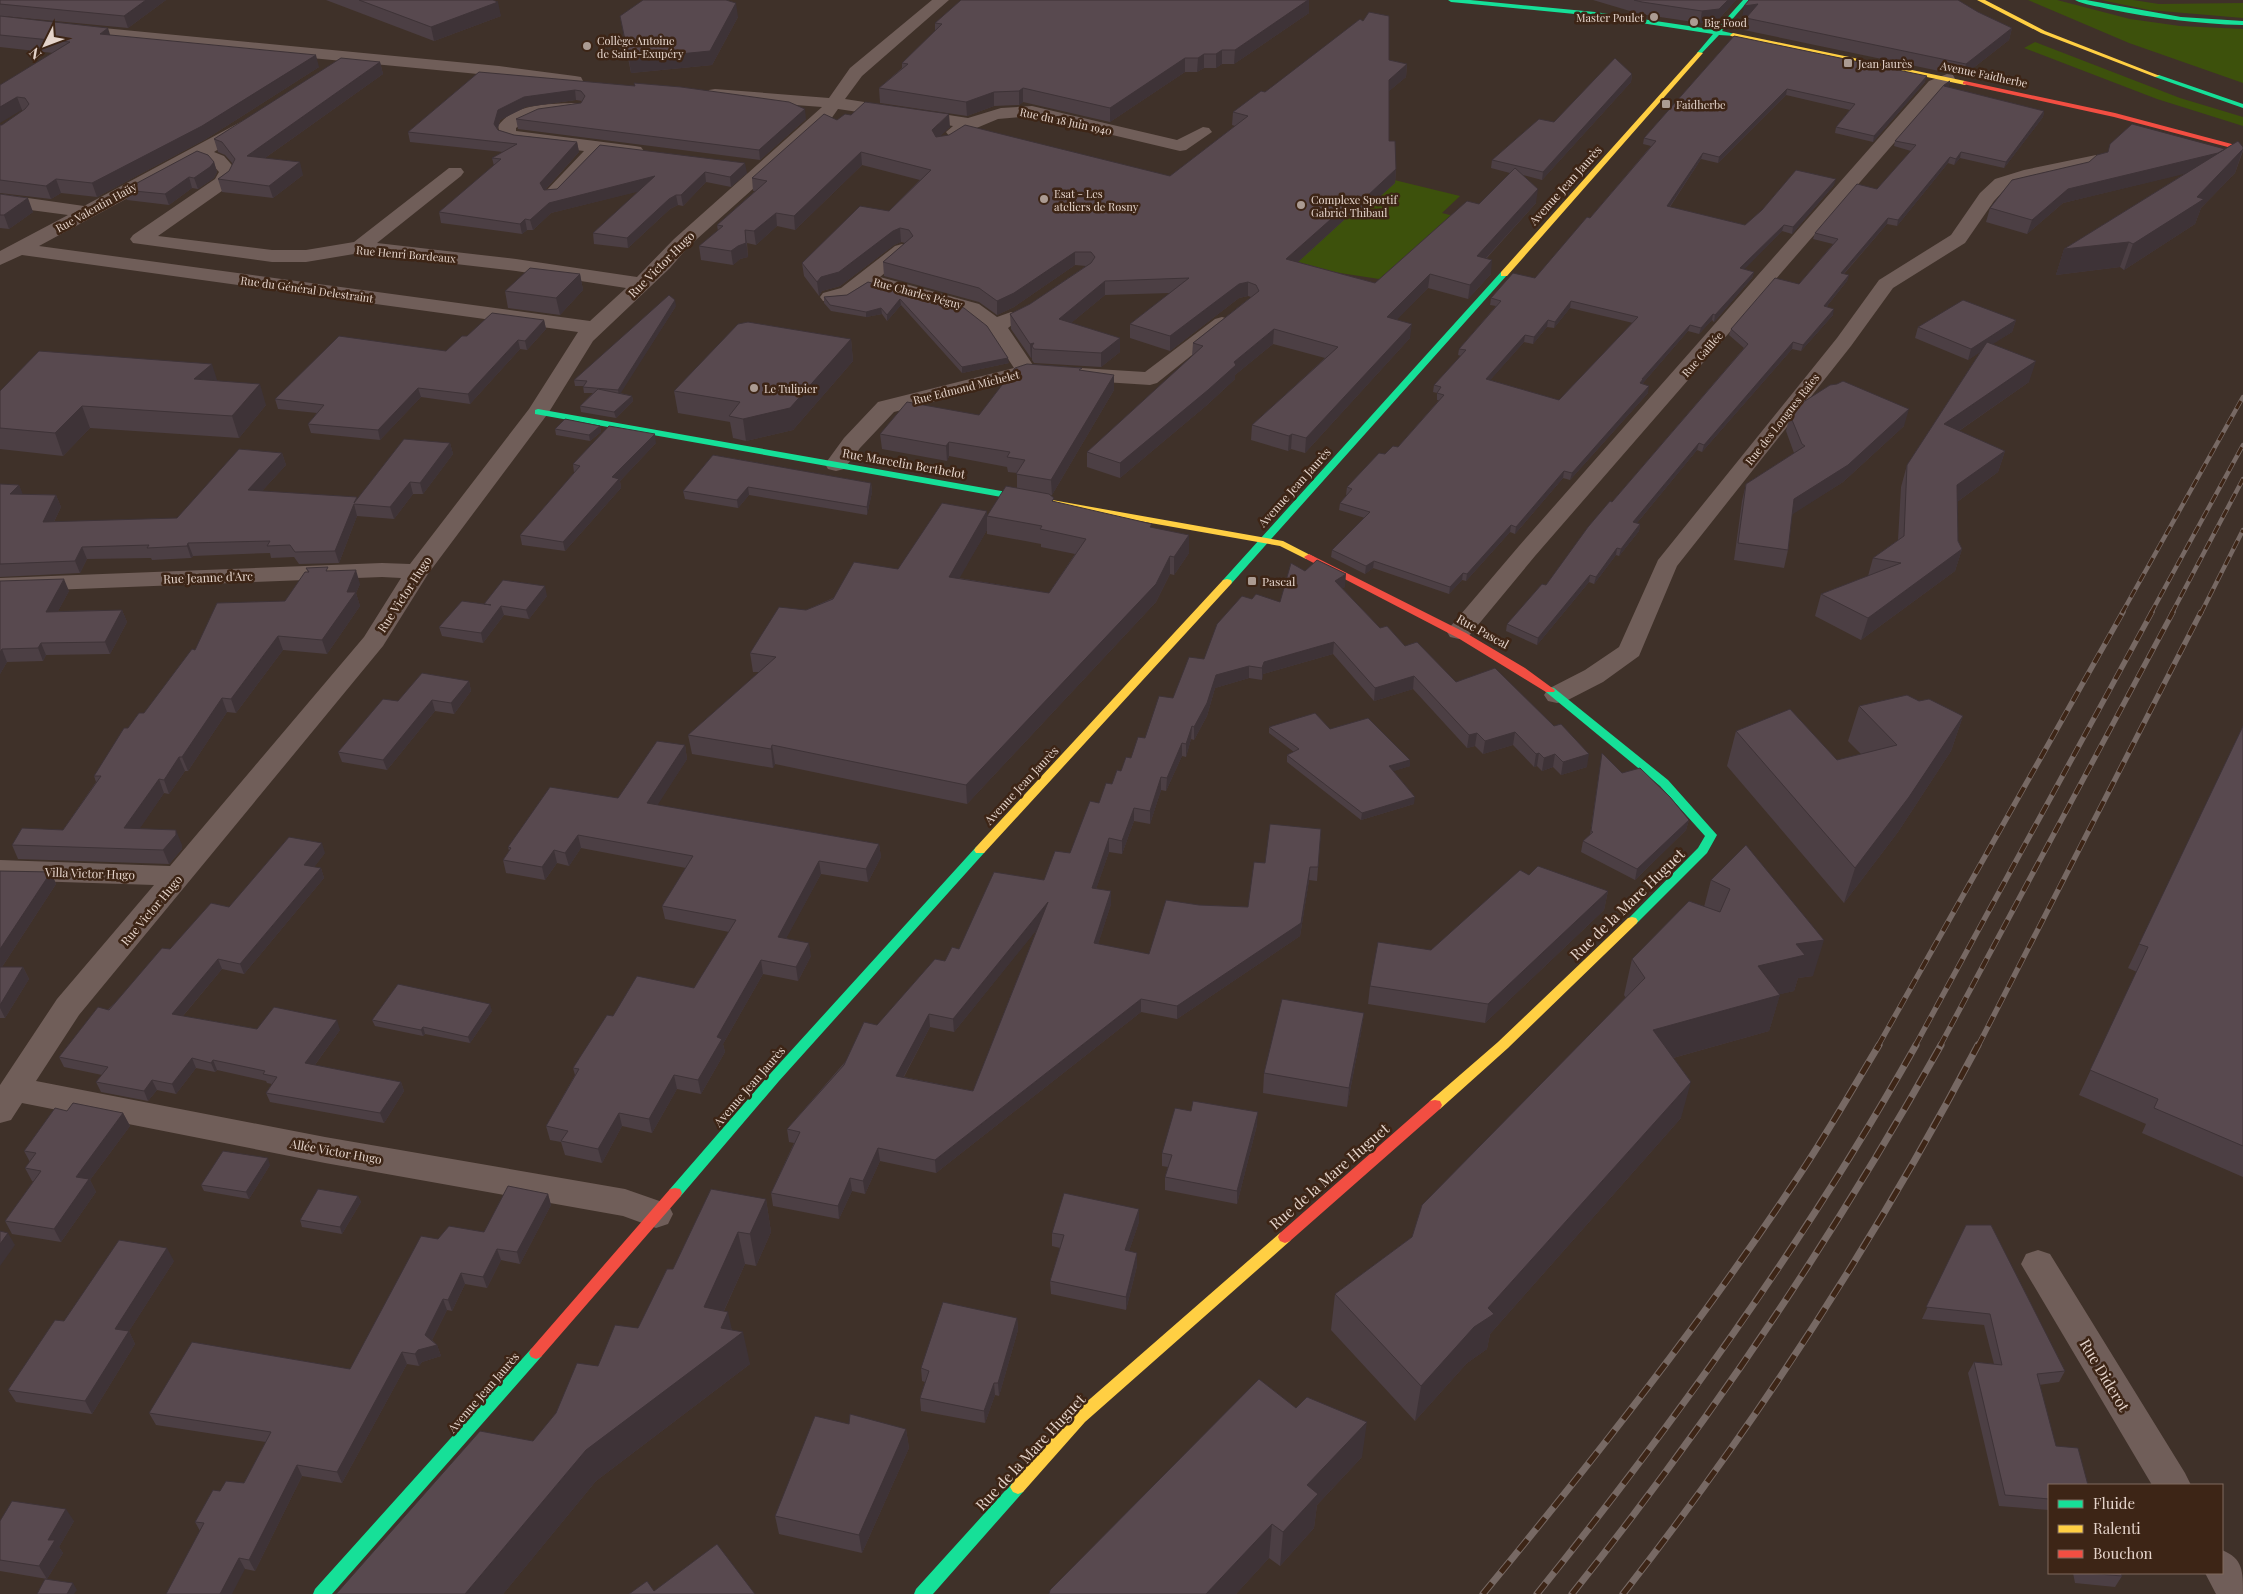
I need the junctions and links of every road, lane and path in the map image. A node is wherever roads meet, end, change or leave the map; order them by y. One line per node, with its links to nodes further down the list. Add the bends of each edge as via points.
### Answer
1 (941, 0): 18 (street, Rue Victor Hugo, via 856,72)
2 (1451, 0): 6 (main road, Avenue Faidherbe)
3 (1746, 0): 10 (main road, Avenue Jean Jaurès)
4 (1980, 0): 19 (main road, via 2023,24 2074,46)
5 (2078, 0): 9 (main road, via 2168,18)
6 (1505, 1): 10 (main road, Avenue Faidherbe)
7 (957, 6): 18 (street, Rue Victor Hugo, via 863,86)
8 (0, 23): 12 (street)
9 (2243, 23)
10 (1718, 32): 15 (main road, Avenue Faidherbe); 50 (main road, Avenue Jean Jaurès)
11 (2085, 35): 13 (main road)
12 (351, 56): 14 (street); 16 (street)
13 (2146, 59)
14 (324, 74)
15 (1947, 79): 26 (main road, Avenue Faidherbe, via 2115,115); 53 (street, Rue Galilée, via 1935,85 1889,137)
16 (591, 83)
17 (700, 92): 18 (street)
18 (835, 104): 22 (street); 31 (street, Rue Victor Hugo)
19 (2243, 106)
20 (576, 107): 25 (street, via 536,110 520,115 507,126 507,134 516,138)
21 (263, 114): 27 (street, Rue Valentin Haüy)
22 (970, 124): 23 (street, Rue du 18 Juin 1940, via 990,115 1022,110 1180,146); 24 (street, Rue du 18 Juin 1940)
23 (1203, 132)
24 (943, 144)
25 (598, 146): 28 (street); 33 (street)
26 (2243, 149)
27 (199, 152): 35 (street, Rue Valentin Haüy); 36 (street, Rue Henri Bordeaux, via 218,160 228,171 223,182 140,239 272,256 306,256)
28 (656, 154)
29 (2096, 160): 54 (street, Rue des Longues Raies, via 2012,179 1994,189 1958,239 1904,271 1879,291 1844,342 1666,565 1630,651 1594,676)
30 (744, 164): 31 (street)
31 (765, 168): 41 (street, Rue Victor Hugo, via 681,243)
32 (454, 172): 36 (street)
33 (552, 194)
34 (0, 200): 35 (street)
35 (85, 212): 37 (street, Rue Valentin Haüy)
36 (360, 247): 41 (street, Rue Henri Bordeaux)
37 (20, 249): 39 (street, Rue Valentin Haüy); 46 (street, Rue du Général Delestraint)
38 (902, 250): 40 (street, Rue Charles Péguy)
39 (0, 259)
40 (865, 279): 42 (street, Rue Charles Péguy, via 848,292); 45 (street, Rue Charles Péguy, via 972,308)
41 (642, 284): 46 (street, Rue Victor Hugo)
42 (830, 297)
43 (1030, 308): 45 (street)
44 (1240, 310): 47 (street, Rue Edmond Michelet, via 1150,379)
45 (996, 326): 47 (street, Rue Charles Péguy)
46 (594, 328): 48 (street, Rue Victor Hugo)
47 (1027, 372): 49 (street, Rue Edmond Michelet, via 886,407)
48 (538, 412): 49 (main road, Rue Marcelin Berthelot); 51 (street, Rue Victor Hugo)
49 (836, 464): 50 (main road, Rue Marcelin Berthelot)
50 (1265, 540): 53 (main road, Rue Pascal, via 1283,544); 59 (main road, Avenue Jean Jaurès, via 774,1078)
51 (416, 572): 52 (street, Rue Jeanne d'Arc, via 382,570); 57 (street, Rue Victor Hugo, via 374,641)
52 (0, 585)
53 (1459, 632): 54 (main road, Rue Pascal)
54 (1557, 694): 55 (main road, Rue Pascal)
55 (1664, 783): 64 (main road, Rue de la Mare Huguet, via 1710,834 1703,850 1503,1045 1080,1417)
56 (0, 870): 57 (street, Villa Victor Hugo)
57 (179, 876): 58 (street, Rue Victor Hugo, via 68,1007)
58 (8, 1100): 59 (street, Allée Victor Hugo, via 325,1150 625,1203)
59 (656, 1214): 63 (main road, Avenue Jean Jaurès, via 502,1393)
60 (2038, 1264): 61 (street, Rue Diderot)
61 (2171, 1484)
62 (2223, 1570): 65 (street)
63 (321, 1594)
64 (922, 1594)
65 (2237, 1594)

